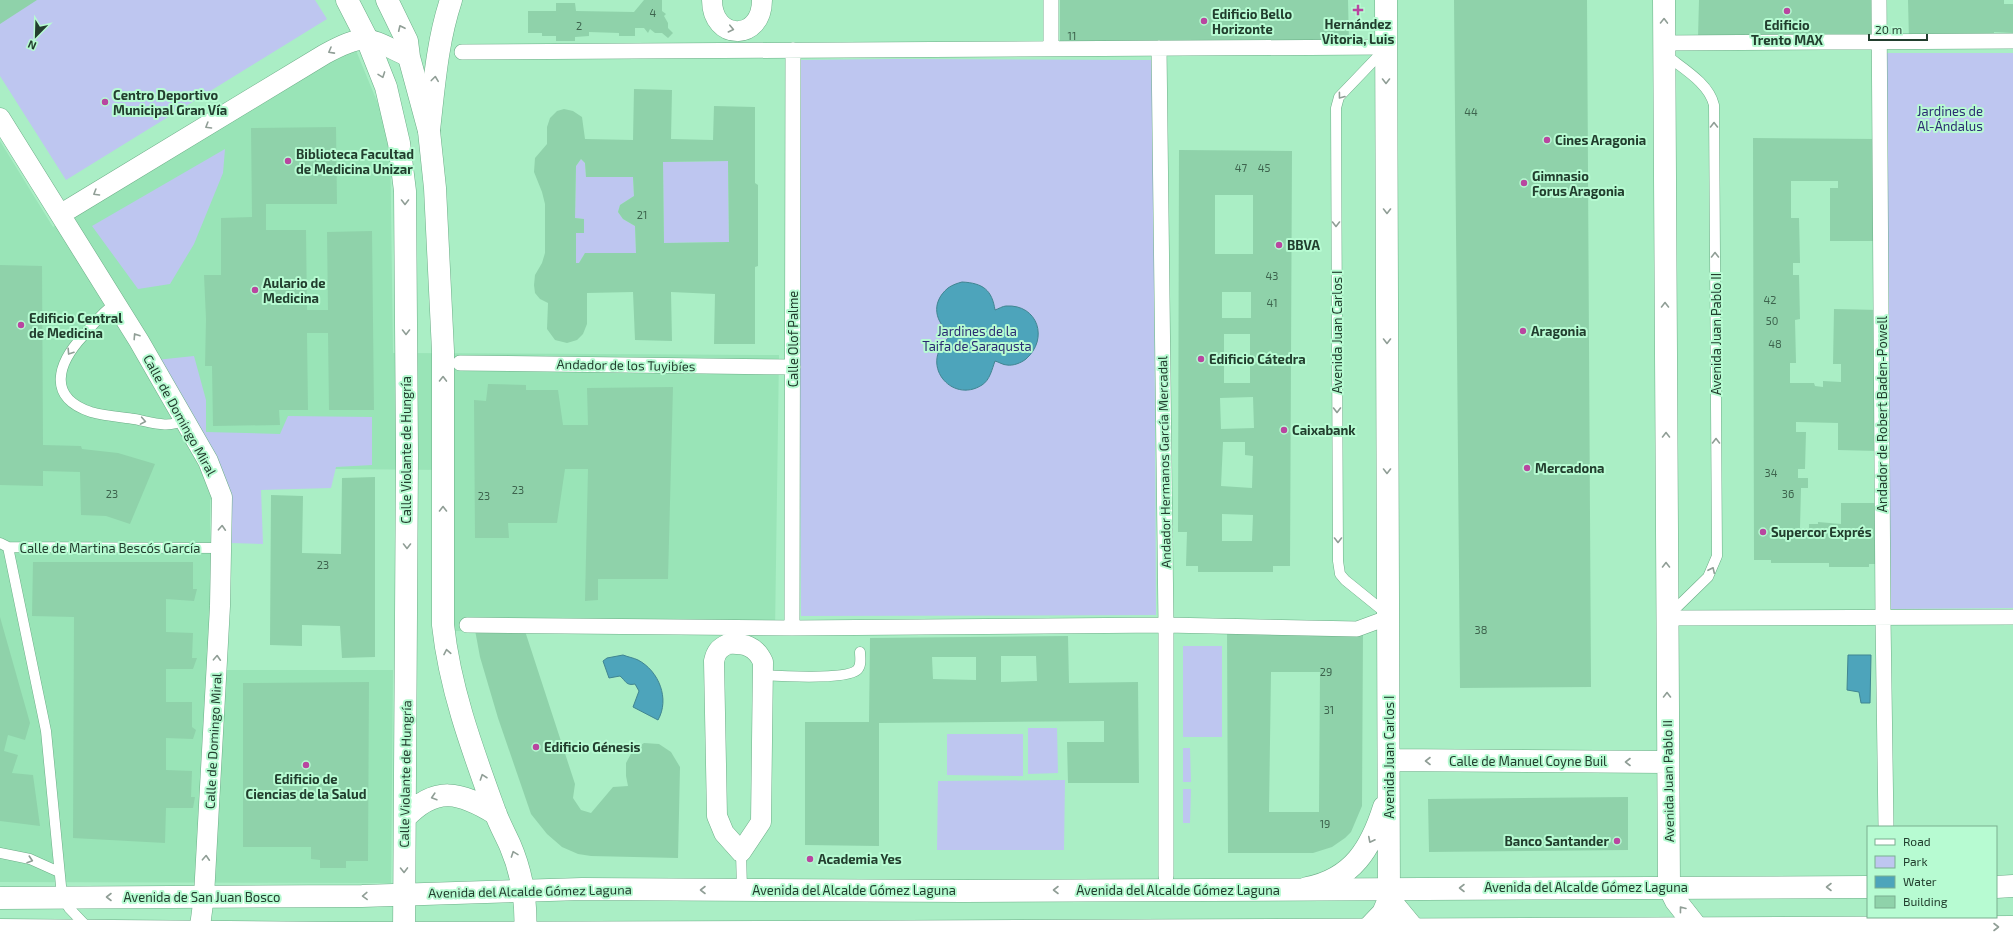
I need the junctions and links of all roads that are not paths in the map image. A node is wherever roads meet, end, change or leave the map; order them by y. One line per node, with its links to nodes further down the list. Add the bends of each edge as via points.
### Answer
1 (348, 0): 10 (main road, Calle Violante de Hungría)
2 (387, 0): 19 (main road, one-way to 2, via 404,32)
3 (451, 0): 21 (main road, one-way to 3, via 437,66)
4 (712, 0): 5 (street, one-way to 5, via 713,12 718,23 724,28 739,31 751,28 757,22)
5 (762, 0)
6 (1051, 0): 16 (street)
7 (1386, 0): 13 (main road, Avenida Juan Carlos I)
8 (1664, 0): 15 (main road, Avenida Juan Pablo II, one-way to 8)
9 (1880, 0): 12 (street, Andador de Robert Baden-Powell)
10 (367, 39): 19 (street); 22 (street, one-way to 22, via 350,41 326,54); 42 (main road, Calle Violante de Hungría, one-way to 42, via 384,81 394,116 405,191)
11 (2013, 41): 12 (street)
12 (1880, 42): 15 (street); 32 (street, Andador de Robert Baden-Powell)
13 (1386, 47): 14 (street); 29 (main road, Avenida Juan Carlos I, one-way to 29); 29 (lane, Avenida Juan Carlos I, one-way to 29, via 1338,97 1336,108 1338,568 1345,580)
14 (1159, 48): 16 (street); 34 (street, Andador Hermanos García Mercadal)
15 (1663, 48): 31 (main road, Avenida Juan Pablo II, one-way to 15); 31 (lane, Avenida Juan Pablo II, one-way to 15, via 1708,577 1717,556 1714,105 1707,90)
16 (1051, 49): 17 (street)
17 (793, 50): 18 (street); 25 (street, Calle Olof Palme)
18 (462, 52)
19 (408, 57): 21 (main road)
20 (0, 118): 22 (street, Calle de Domingo Miral)
21 (429, 131): 41 (main road, one-way to 21, via 455,694 443,625 443,351 435,188)
22 (61, 214): 23 (street, Calle de Domingo Miral)
23 (115, 304): 26 (street, Calle de Domingo Miral, one-way to 23); 26 (lane, one-way to 26, via 106,309 73,347 66,359 60,379 65,395 91,412 164,425 177,424)
24 (460, 363): 25 (street, Andador de los Tuyibíes)
25 (792, 367): 35 (street, Calle Olof Palme)
26 (184, 420): 28 (street, Calle de Domingo Miral, one-way to 26, via 222,497 208,461)
27 (4, 545): 28 (lane, Calle de Martina Bescós García); 46 (lane, via 46,732)
28 (221, 548): 56 (street, Calle de Domingo Miral, one-way to 28)
29 (1387, 616): 34 (street, via 1357,629); 38 (main road, Avenida Juan Carlos I)
30 (2013, 617): 32 (street)
31 (1667, 618): 32 (street); 39 (main road, Avenida Juan Pablo II, one-way to 31)
32 (1883, 618): 43 (street, Andador de Robert Baden-Powell)
33 (467, 625): 35 (street)
34 (1166, 625): 35 (street); 47 (street, Andador Hermanos García Mercadal)
35 (792, 628)
36 (860, 652): 37 (lane, via 860,665 851,673 816,676)
37 (763, 675): 44 (street, via 761,822); 44 (street, via 760,655 748,645 728,644 716,653 714,661 718,816 724,833)
38 (1389, 760): 39 (main road, Calle de Manuel Coyne Buil, one-way to 38); 40 (main road, Avenida Juan Carlos I)
39 (1667, 762): 50 (main road, Avenida Juan Pablo II)
40 (1389, 790): 52 (main road, Avenida del Alcalde Gómez Laguna, one-way to 52, via 1372,840 1359,860 1334,879 1320,886); 54 (main road, Avenida Juan Carlos I)
41 (496, 814): 42 (main road, one-way to 42, via 470,799 455,794 443,794 419,804); 58 (main road, one-way to 41, via 516,861)
42 (405, 818): 59 (main road, Calle Violante de Hungría, one-way to 59)
43 (1886, 826)
44 (741, 852): 53 (lane)
45 (0, 853): 46 (lane, one-way to 46, via 30,859)
46 (59, 872): 55 (lane)
47 (1166, 876)
48 (1997, 886): 49 (main road)
49 (2013, 886)
50 (1669, 887): 51 (main road, Avenida del Alcalde Gómez Laguna, one-way to 50); 54 (main road, Avenida del Alcalde Gómez Laguna, one-way to 54); 64 (main road, Avenida Juan Pablo II, one-way to 50, via 1676,901)
51 (1867, 887)
52 (1303, 889): 53 (main road, Avenida del Alcalde Gómez Laguna, one-way to 53); 54 (main road, Avenida del Alcalde Gómez Laguna)
53 (742, 890): 58 (main road, Avenida del Alcalde Gómez Laguna, one-way to 58, via 582,889)
54 (1389, 894): 61 (main road); 68 (main road, Avenida Juan Carlos I, via 1383,913)
55 (62, 896): 56 (main road, Avenida de San Juan Bosco, one-way to 55); 57 (main road, Avenida de San Juan Bosco); 63 (lane, via 69,908)
56 (204, 896): 59 (main road, Avenida de San Juan Bosco, one-way to 56, via 362,896); 66 (street, Calle de Domingo Miral)
57 (0, 898)
58 (525, 898): 59 (main road, Avenida del Alcalde Gómez Laguna); 70 (main road)
59 (404, 902): 69 (main road, Calle Violante de Hungría)
60 (2013, 927): 65 (main road, one-way to 60)
61 (1413, 928): 64 (main road); 68 (main road)
62 (0, 930): 63 (main road)
63 (91, 930): 66 (main road)
64 (1700, 931): 65 (main road)
65 (1850, 931)
66 (200, 932): 69 (main road)
67 (1218, 932): 68 (main road); 71 (main road)
68 (1365, 932)
69 (404, 933): 70 (main road)
70 (525, 933): 71 (main road)
71 (743, 933)

